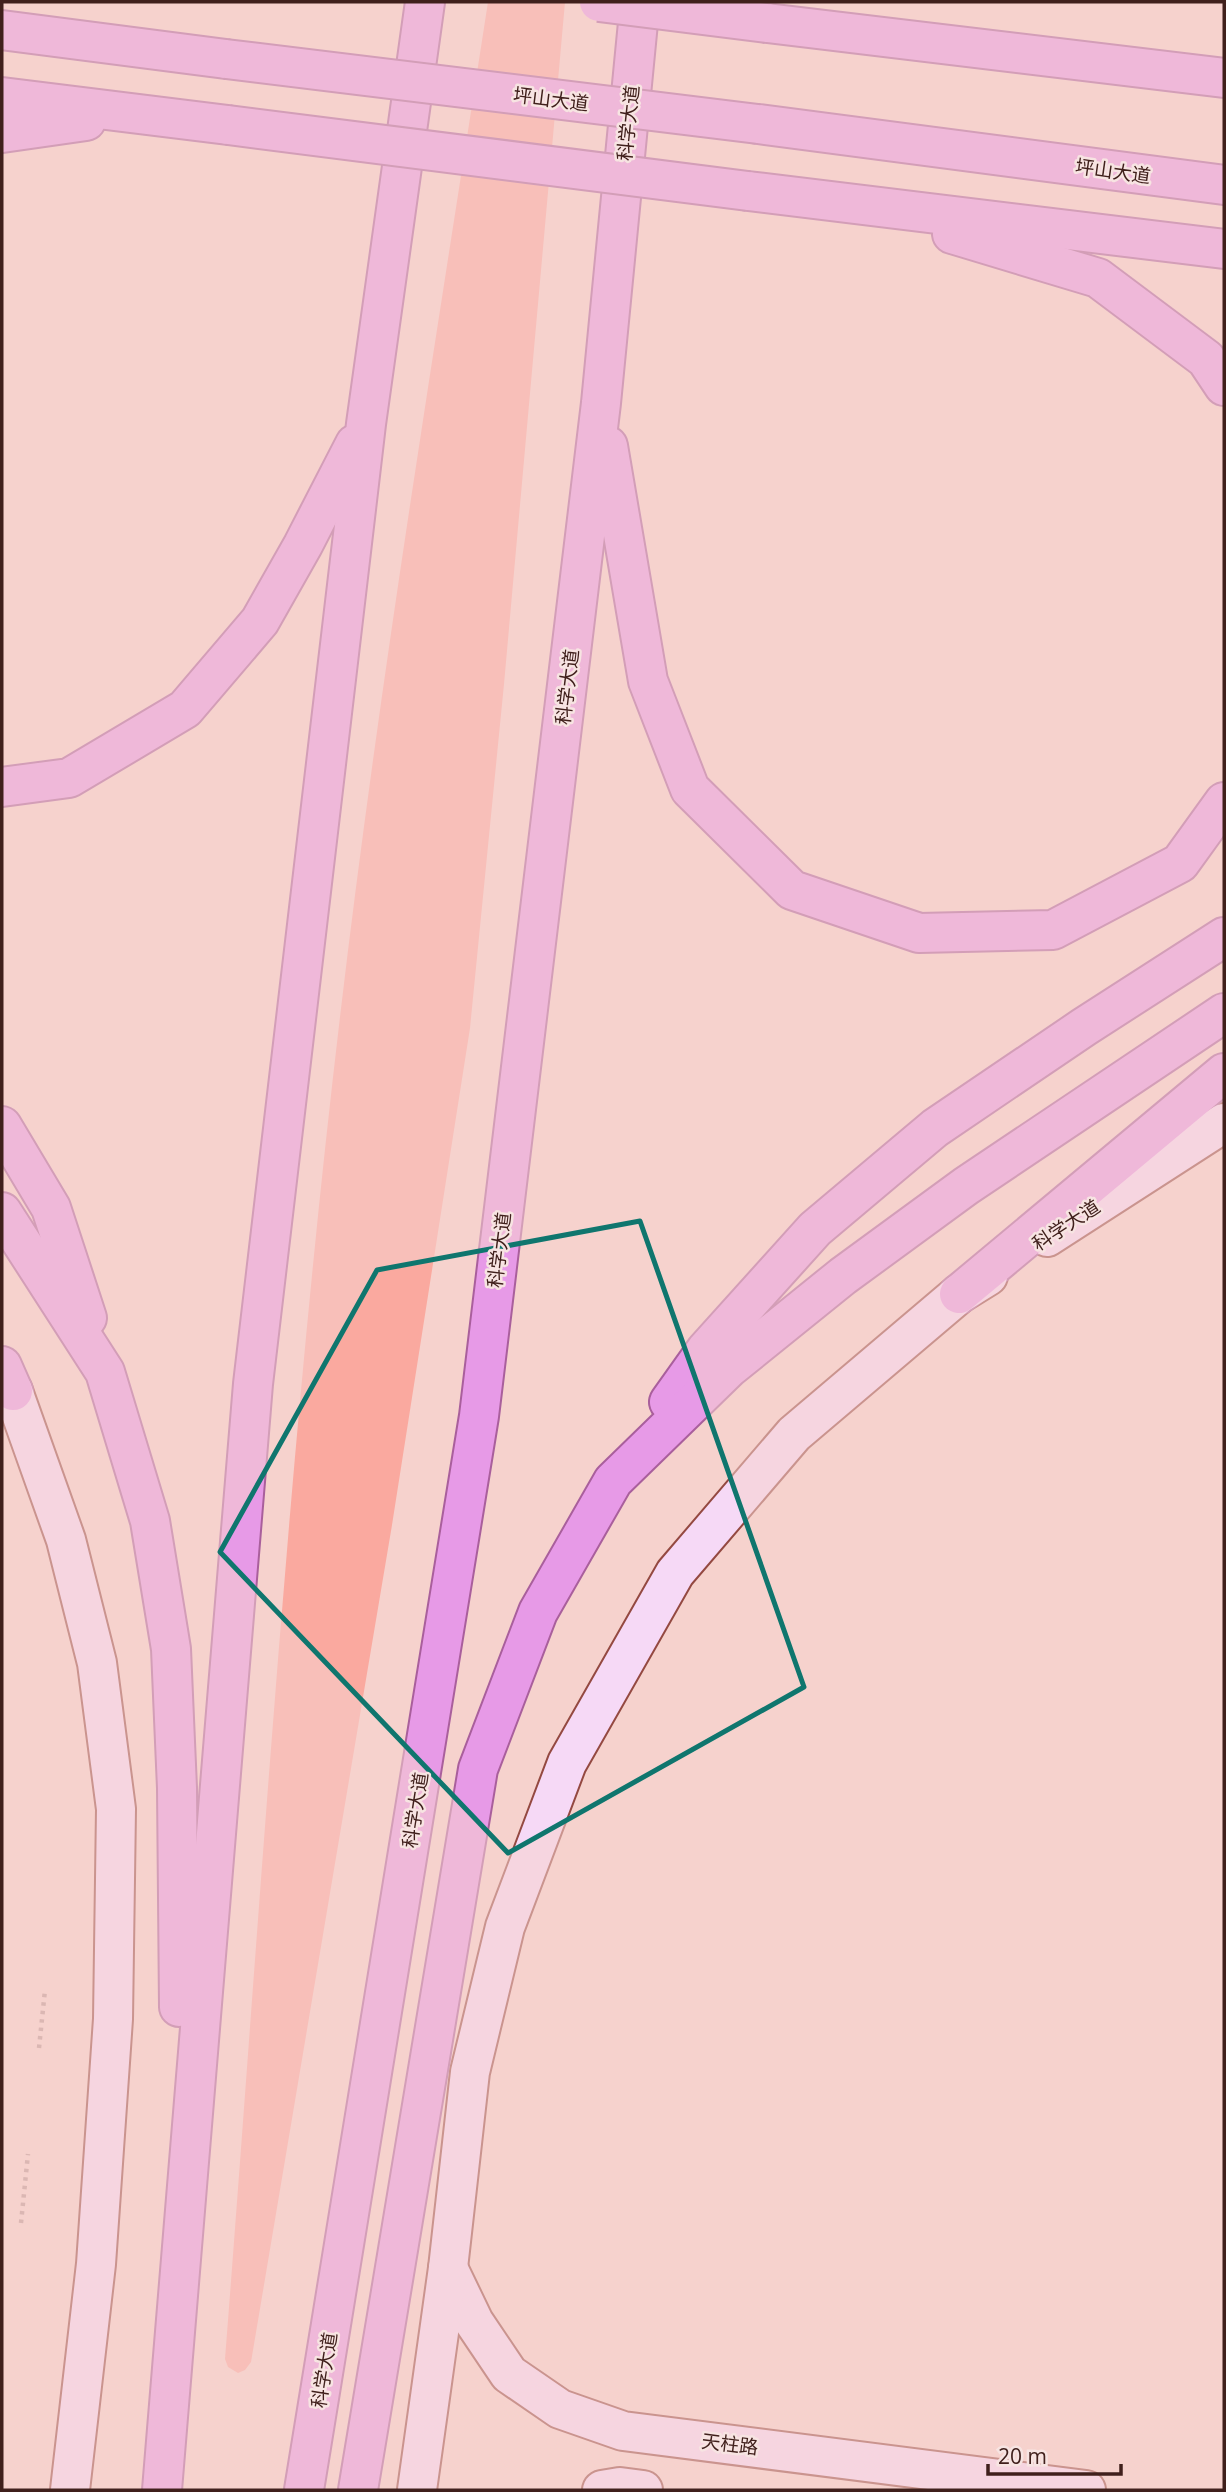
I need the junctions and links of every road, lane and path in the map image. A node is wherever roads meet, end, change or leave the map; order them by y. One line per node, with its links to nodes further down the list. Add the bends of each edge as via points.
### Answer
1 (425, 2): 14 (highway)
2 (599, 2): 5 (highway, bridge)
3 (640, 2): 13 (highway, 科学大道)
4 (2, 30): 9 (highway, 坪山大道, bridge)
5 (1224, 78)
6 (2, 97): 7 (highway)
7 (132, 114): 8 (highway); 10 (highway, bridge)
8 (2, 134)
9 (1224, 186)
10 (850, 203): 11 (highway); 12 (highway, via 1098,278 1206,359)
11 (1224, 249)
12 (1224, 386)
13 (601, 403): 16 (highway, via 648,681 690,789 792,890 919,933 1053,930 1180,863); 35 (highway, 科学大道, via 479,1416)
14 (366, 424): 15 (highway, via 260,621 185,709 69,778); 31 (highway, via 254,1384)
15 (2, 787)
16 (1224, 802)
17 (1224, 937): 26 (highway, via 935,1128 815,1229 706,1350)
18 (1224, 1013): 26 (highway, via 966,1186 843,1276 729,1368)
19 (1224, 1073): 23 (highway)
20 (1224, 1123): 23 (main road, 科学大道)
21 (2, 1126): 24 (highway, via 51,1208)
22 (2, 1212): 24 (highway)
23 (960, 1294): 32 (main road, 科学大道, via 794,1434 675,1573 567,1763 505,1927 470,2072)
24 (105, 1371): 31 (highway, via 150,1521 171,1649 177,1788)
25 (5, 1378): 33 (main road, via 66,1540 94,1651 116,1809 111,2046 96,2264)
26 (613, 1481): 36 (highway, via 538,1612 478,1769)
27 (45, 1990): 28 (path)
28 (39, 2048)
29 (28, 2154): 30 (path)
30 (21, 2223)
31 (181, 2250): 34 (highway)
32 (448, 2268): 37 (main road, 科学大道); 40 (main road, 天柱路, via 474,2322 509,2374 560,2409 623,2431)
33 (70, 2490)
34 (162, 2490)
35 (304, 2490)
36 (358, 2490)
37 (417, 2490)
38 (602, 2490): 39 (main road)
39 (643, 2490)
40 (1086, 2490)

